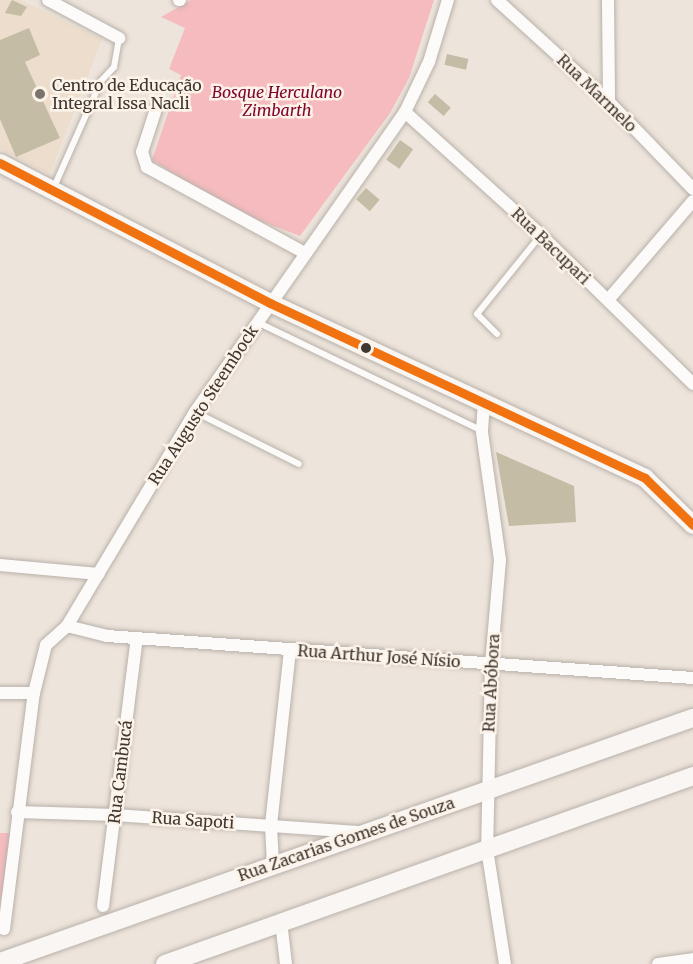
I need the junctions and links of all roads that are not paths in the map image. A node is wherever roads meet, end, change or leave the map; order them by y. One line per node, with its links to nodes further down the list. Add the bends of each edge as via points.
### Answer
1 (48, 0): 5 (street)
2 (448, 0): 8 (street, Rua Augusto Steembock, via 429,62)
3 (497, 0): 6 (street, Rua Marmelo)
4 (608, 0): 6 (street)
5 (119, 38): 11 (lane, via 114,67 100,81)
6 (609, 102): 10 (street, Rua Marmelo)
7 (156, 109): 14 (street, via 142,152 147,168)
8 (405, 112): 13 (street, Rua Bacupari); 14 (street, Rua Augusto Steembock)
9 (0, 163): 11 (main road)
10 (693, 189)
11 (52, 190): 16 (main road)
12 (693, 201): 15 (street)
13 (541, 235): 15 (street, Rua Bacupari); 18 (lane, via 477,315)
14 (305, 253): 16 (street, Rua Augusto Steembock)
15 (608, 300): 19 (street, Rua Bacupari)
16 (270, 303): 17 (street, Rua Augusto Steembock); 20 (main road)
17 (257, 322): 21 (street, Rua Augusto Steembock); 22 (lane)
18 (497, 334)
19 (693, 384)
20 (484, 402): 22 (street, Rua Abóbora); 24 (main road, via 645,478)
21 (195, 412): 23 (lane); 26 (street, Rua Augusto Steembock)
22 (482, 432): 30 (street, Rua Abóbora, via 500,560)
23 (299, 464)
24 (693, 525)
25 (0, 565): 26 (street)
26 (99, 574): 27 (street, Rua Augusto Steembock)
27 (67, 626): 28 (street, Rua Arthur José Nísio); 33 (street, Rua Augusto Steembock, via 46,645)
28 (136, 638): 29 (street, Rua Arthur José Nísio); 38 (street, Rua Cambucá)
29 (290, 650): 30 (street, Rua Arthur José Nísio); 39 (street)
30 (491, 664): 31 (street, Rua Arthur José Nísio); 36 (street, Rua Abóbora)
31 (693, 678)
32 (0, 693): 33 (street)
33 (34, 693): 37 (street, Rua Augusto Steembock)
34 (693, 718): 36 (main road, Rua Zacarias Gomes de Souza)
35 (693, 776): 41 (main road)
36 (486, 790): 40 (main road, Rua Zacarias Gomes de Souza); 41 (street, Rua Abóbora)
37 (17, 812): 38 (street, Rua Sapoti); 45 (street, Rua Augusto Steembock)
38 (115, 814): 39 (street, Rua Sapoti); 43 (street, Rua Cambucá)
39 (272, 825): 40 (street, Rua Sapoti); 42 (street)
40 (368, 832): 42 (main road, Rua Zacarias Gomes de Souza)
41 (487, 849): 44 (main road); 50 (street, Rua Abóbora)
42 (273, 865): 47 (main road, Rua Zacarias Gomes de Souza)
43 (103, 906)
44 (281, 922): 48 (main road); 49 (street)
45 (4, 929)
46 (693, 959): 51 (street)
47 (0, 962)
48 (165, 964)
49 (286, 964)
50 (505, 964)
51 (658, 964)

